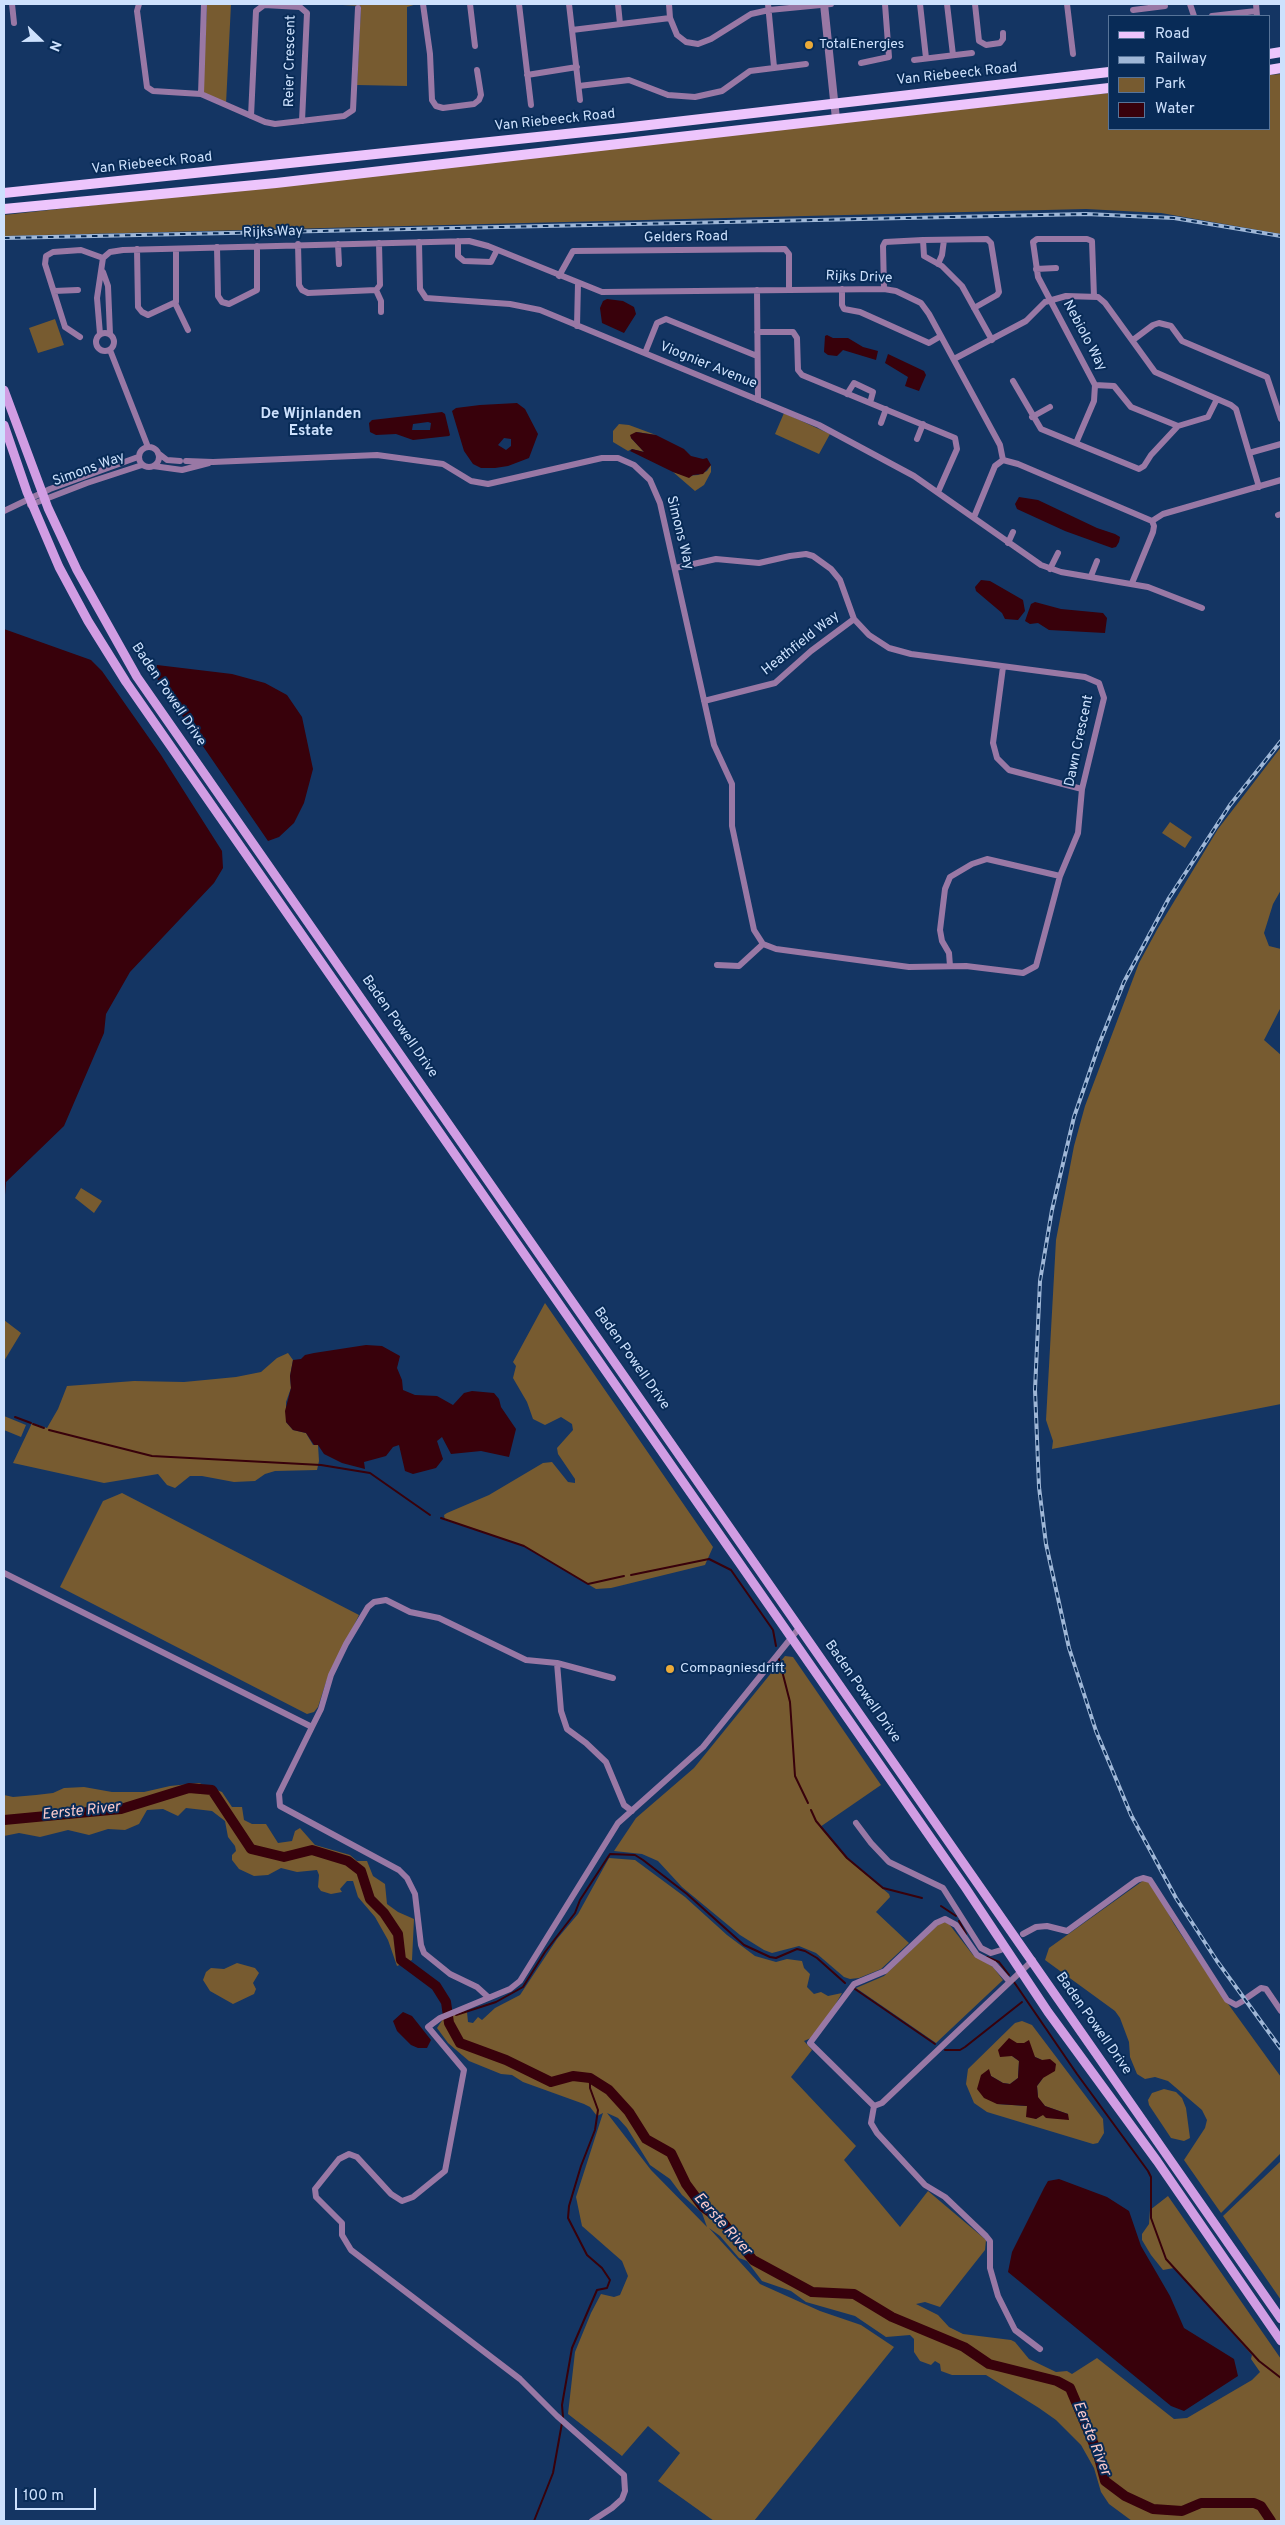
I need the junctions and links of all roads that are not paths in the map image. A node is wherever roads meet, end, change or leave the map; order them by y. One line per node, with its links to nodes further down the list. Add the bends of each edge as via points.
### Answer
1 (12, 4): 26 (street)
2 (139, 4): 45 (street, via 137,12 147,87 153,91)
3 (204, 4): 45 (street)
4 (432, 4): 17 (street)
5 (470, 4): 30 (street)
6 (519, 4): 42 (street)
7 (569, 4): 28 (street)
8 (618, 4): 27 (street)
9 (668, 4): 25 (street)
10 (824, 4): 11 (street); 20 (street); 47 (street)
11 (831, 4)
12 (885, 4): 36 (street, via 889,57)
13 (920, 4): 34 (street)
14 (947, 4): 33 (street)
15 (975, 4): 29 (street, via 979,42 986,45 1000,43)
16 (1067, 4): 32 (street)
17 (424, 5): 40 (street, via 432,100 436,106 474,104 479,100)
18 (1149, 6): 19 (street); 22 (street)
19 (1165, 6)
20 (769, 7): 25 (street, via 742,18 698,44 681,39); 38 (street)
21 (358, 8): 51 (street, via 353,110 344,116)
22 (1133, 10)
23 (1256, 10): 24 (street)
24 (1219, 15)
25 (670, 18): 27 (street)
26 (14, 23)
27 (620, 24): 28 (street)
28 (572, 30): 39 (street)
29 (1003, 33)
30 (475, 46)
31 (972, 53): 33 (street)
32 (1073, 54)
33 (953, 55): 34 (street)
34 (926, 58): 35 (street)
35 (914, 60)
36 (862, 63)
37 (806, 64): 38 (street)
38 (774, 67): 43 (street, via 748,72 722,91 695,97 668,96 630,80)
39 (577, 68): 42 (street); 43 (street)
40 (478, 70)
41 (1108, 72): 47 (main road, Van Riebeeck Road)
42 (527, 75): 48 (street)
43 (579, 86): 46 (street)
44 (1108, 88): 50 (main road)
45 (201, 94): 49 (street)
46 (580, 100)
47 (835, 103): 50 (street); 52 (main road, Van Riebeeck Road)
48 (531, 105)
49 (251, 116): 51 (street, via 272,124); 51 (street, Reier Crescent, via 256,10 264,5 300,7 307,12)
50 (836, 119): 53 (main road)
51 (302, 121)
52 (635, 126): 53 (main road); 54 (main road, Van Riebeeck Road)
53 (635, 142): 55 (main road)
54 (451, 146): 55 (main road); 56 (main road, Van Riebeeck Road)
55 (452, 163): 57 (main road)
56 (261, 167): 57 (main road); 58 (main road, Van Riebeeck Road)
57 (262, 184): 59 (main road)
58 (4, 193)
59 (4, 210)
60 (923, 240): 61 (street); 73 (street, via 924,256); 81 (street, via 885,242)
61 (944, 240): 73 (street); 92 (street, via 987,239 991,243 999,292)
62 (458, 241): 63 (street, Rijks Way); 71 (street, Rijks Drive, via 478,243); 71 (street, via 458,256 464,261 491,262)
63 (419, 242): 64 (street, Rijks Way); 94 (street, Viognier Avenue, via 420,291 426,298 510,304 540,310)
64 (379, 243): 66 (street, Rijks Way); 83 (street, via 380,285)
65 (298, 244): 66 (street, Rijks Way); 67 (street, Rijks Way); 83 (street, via 299,285 304,291)
66 (338, 244): 74 (street, via 341,264)
67 (257, 246): 68 (street, Rijks Way); 68 (street, via 257,290 229,304 218,296)
68 (217, 247): 70 (street, Rijks Way)
69 (137, 249): 70 (street, Rijks Way); 72 (street, Rijks Way, via 116,250); 89 (street, via 140,311 150,314)
70 (176, 249): 89 (street)
71 (497, 250): 78 (street, Rijks Drive)
72 (103, 258): 77 (street); 86 (street, via 81,250 48,254 45,264)
73 (938, 264): 92 (street, via 962,286)
74 (331, 265)
75 (1056, 268): 76 (street)
76 (1036, 269): 87 (street, Nebiolo Way, via 1032,244 1035,240 1090,239 1093,245); 88 (street, Nebiolo Way)
77 (103, 271): 90 (street, via 98,287); 91 (street, via 108,286)
78 (559, 276): 79 (street, Rijks Drive); 85 (street, Gelders Road, via 573,251 785,249 790,254)
79 (578, 284): 84 (street, Rijks Drive, via 605,292); 94 (street)
80 (842, 289): 81 (street, Rijks Drive); 85 (street, Rijks Drive); 99 (street, via 844,309 860,312 929,343)
81 (884, 289): 99 (street, Rijks Drive, via 909,296 921,304)
82 (78, 290): 86 (street)
83 (376, 290): 93 (street)
84 (757, 290): 85 (street, Rijks Drive); 96 (street)
85 (789, 290)
86 (54, 291): 100 (street, via 66,327)
87 (1094, 297): 88 (street, via 1066,296); 102 (street, via 1102,299)
88 (1050, 300): 101 (street, via 1026,321); 108 (street, Nebiolo Way)
89 (175, 303): 95 (street)
90 (98, 308): 91 (street); 97 (street)
91 (108, 308): 98 (street)
92 (974, 308): 101 (street)
93 (381, 312)
94 (577, 326): 104 (street, Viognier Avenue)
95 (188, 330)
96 (757, 332): 105 (street); 110 (street, via 793,332 797,338 799,372)
97 (100, 334): 98 (street); 103 (street, via 97,346 104,351)
98 (110, 334): 103 (street, via 114,342)
99 (942, 336): 106 (street, Rijks Drive)
100 (80, 338)
101 (992, 340): 106 (street)
102 (1133, 340): 111 (street, via 1155,372); 117 (street, via 1152,325 1172,326 1182,341 1267,377)
103 (110, 350): 125 (street)
104 (645, 353): 105 (street, via 657,323 666,318); 112 (street, Viognier Avenue)
105 (758, 356): 112 (street)
106 (954, 359): 129 (street, Rijks Drive, via 1000,444)
107 (1013, 380): 116 (street)
108 (1095, 385): 121 (street, via 1114,386 1131,407); 123 (street, Nebiolo Way, via 1094,401)
109 (4, 390): 136 (main road, Baden Powell Drive)
110 (847, 394): 113 (street); 113 (street, via 854,383 873,392)
111 (1217, 399): 121 (street, via 1206,418); 127 (street, via 1236,409)
112 (758, 400): 135 (street, Viognier Avenue, via 819,425)
113 (870, 403): 115 (street)
114 (1050, 407): 116 (street)
115 (886, 409): 118 (street); 119 (street)
116 (1032, 417): 123 (street, via 1041,429)
117 (1281, 419)
118 (881, 423)
119 (923, 424): 122 (street); 135 (street, via 955,438 958,444)
120 (4, 425): 137 (main road, Baden Powell Drive)
121 (1178, 426): 123 (street, via 1139,469)
122 (917, 439)
123 (1076, 443)
124 (1281, 444): 127 (street)
125 (148, 447): 126 (street); 128 (street, via 142,449)
126 (158, 453): 130 (street, Simons Way, via 168,460); 132 (street)
127 (1249, 453): 134 (street)
128 (138, 457): 131 (street); 136 (street, Simons Way)
129 (1003, 460): 139 (street, via 995,466); 140 (street)
130 (213, 462): 132 (street, Simons Way, via 190,469); 145 (street, Simons Way, via 377,455 443,464 471,481 488,484 597,458 618,458 638,468 653,485)
131 (142, 465): 132 (street); 136 (street, Simons Way)
132 (153, 466)
133 (1281, 480): 134 (street)
134 (1258, 487): 140 (street, via 1163,514)
135 (938, 492): 139 (street, Viognier Avenue)
136 (44, 496): 137 (street); 159 (main road, Baden Powell Drive, via 77,570 137,677)
137 (31, 502): 138 (street); 160 (main road, Baden Powell Drive, via 59,568 126,682)
138 (4, 511)
139 (974, 518): 142 (street, Viognier Avenue)
140 (1153, 524): 148 (street)
141 (1013, 532): 142 (street)
142 (1008, 543): 146 (street, Viognier Avenue)
143 (1058, 553): 146 (street)
144 (1097, 561): 147 (street)
145 (675, 568): 150 (street, Dawn Crescent, via 716,559 759,562 806,554 814,556 840,580); 152 (street, Simons Way)
146 (1050, 569): 147 (street, Viognier Avenue)
147 (1091, 576): 148 (street, Viognier Avenue)
148 (1132, 583): 149 (street, Viognier Avenue)
149 (1202, 608)
150 (854, 619): 151 (street, Dawn Crescent, via 876,640 897,651); 152 (street, Heathfield Way, via 775,683)
151 (1003, 667): 153 (street, via 993,743 997,758 1009,770); 153 (street, Dawn Crescent, via 1085,677 1101,687 1104,698)
152 (704, 701): 155 (street, Simons Way, via 714,745 732,784 732,826 754,930)
153 (1082, 789): 154 (street, Dawn Crescent, via 1078,833)
154 (1060, 876): 157 (street, Dawn Crescent, via 1036,966 1023,974); 157 (street, via 987,859 950,877 945,889 940,930 949,953)
155 (763, 944): 156 (street, via 739,966); 157 (street, Dawn Crescent, via 776,949 908,967)
156 (717, 965)
157 (950, 966)
158 (4, 1573): 163 (street)
159 (800, 1627): 160 (street); 170 (main road, Baden Powell Drive)
160 (791, 1638): 164 (street, via 703,1747); 171 (main road, Baden Powell Drive)
161 (558, 1663): 162 (street); 163 (street, via 526,1660 439,1618 410,1612 386,1600 374,1602 368,1606 346,1644); 164 (street, via 561,1711 567,1730 606,1762 624,1805)
162 (613, 1678)
163 (312, 1727): 173 (street, via 279,1794 280,1806 400,1870 416,1894 424,1953 450,1974 477,1987)
164 (632, 1811): 173 (street, via 614,1829 520,1981 510,1989)
165 (856, 1823): 166 (street, via 889,1862 943,1888)
166 (963, 1919): 167 (street); 169 (street, via 981,1948 991,1953)
167 (950, 1920): 172 (street, via 977,1955 994,1964); 175 (street, via 936,1922 884,1971 854,1984 811,2041 811,2046)
168 (1023, 1934): 174 (street, via 1036,1927 1047,1926 1067,1931 1137,1880 1150,1880 1227,2000 1236,2006 1261,1988 1266,1989)
169 (1002, 1950)
170 (1033, 1960): 171 (street); 176 (main road, Baden Powell Drive)
171 (1022, 1970): 172 (street); 177 (main road, Baden Powell Drive, via 1048,2012 1157,2161)
172 (1010, 1981): 175 (street, via 882,2103)
173 (488, 1997): 179 (street, via 440,2018 428,2027 464,2070 445,2171 413,2197 399,2200 357,2158 348,2154 339,2159 316,2184 315,2193 342,2223 342,2235 351,2250 520,2379 624,2475 622,2499)
174 (1281, 2011)
175 (874, 2106): 178 (street, via 871,2123 877,2133 926,2185 950,2201 990,2242 990,2268 998,2296 1015,2330)
176 (1281, 2319)
177 (1281, 2340)
178 (1040, 2349)
179 (592, 2521)

